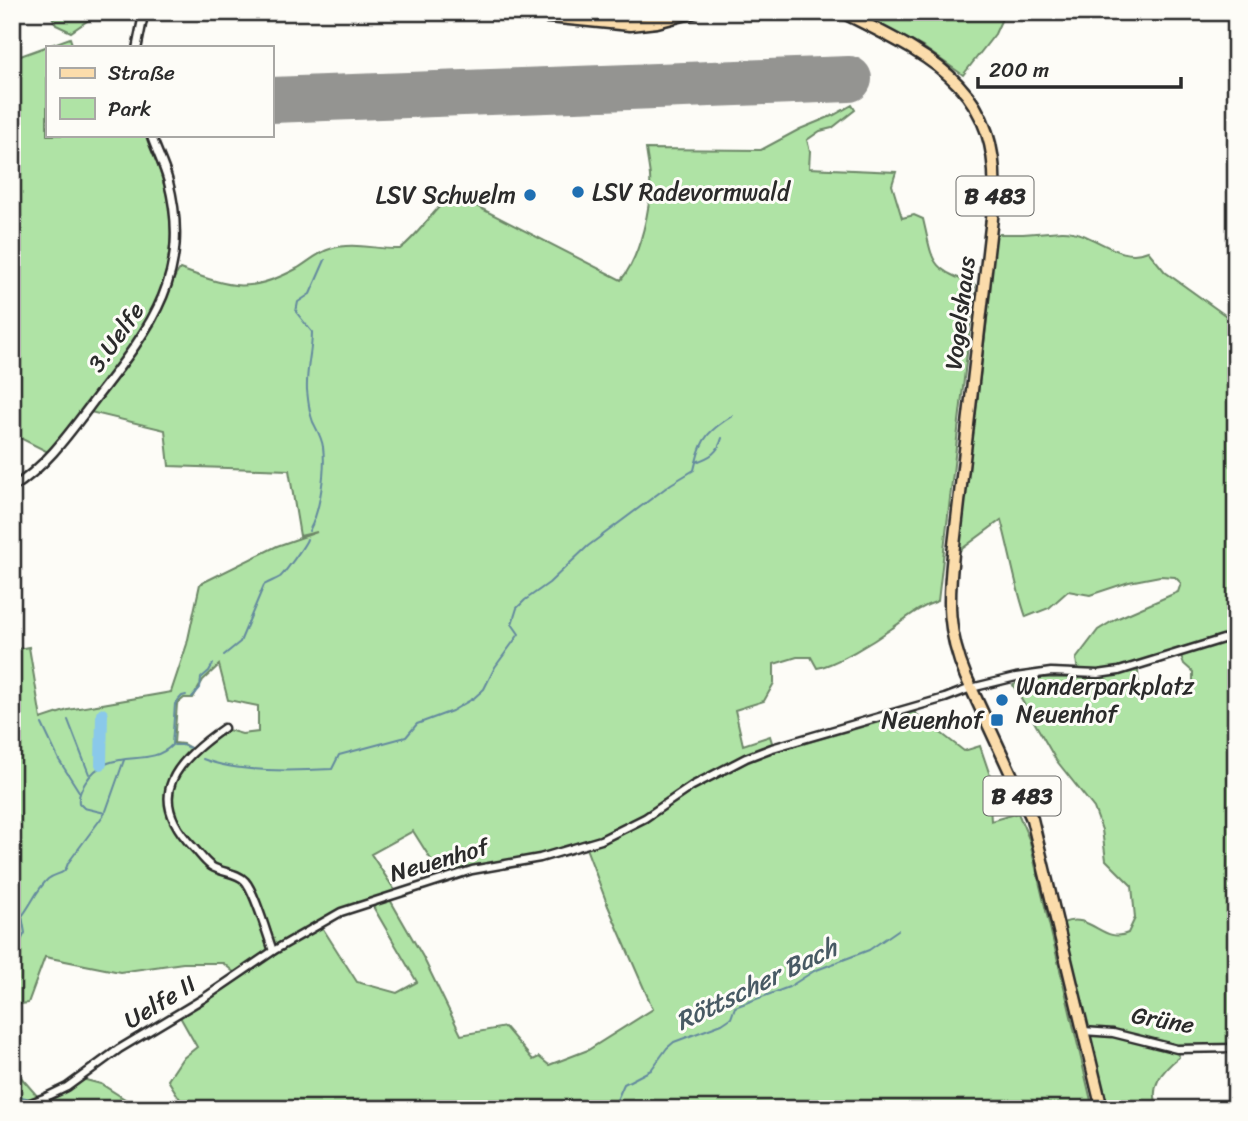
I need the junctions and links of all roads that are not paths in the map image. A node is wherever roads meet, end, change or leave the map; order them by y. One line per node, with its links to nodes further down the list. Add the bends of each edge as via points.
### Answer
1 (144, 12): 5 (street)
2 (497, 12): 3 (main road, via 630,25)
3 (695, 12)
4 (842, 12): 9 (main road, Vogelshaus / B 483, via 907,44 951,75 974,105 992,149 994,201 948,599 954,644)
5 (137, 46)
6 (151, 136): 7 (street, 3.Uelfe, via 167,178 175,225 174,261 164,296 143,337 65,438)
7 (12, 488)
8 (1236, 635): 9 (street, Neuenhof, via 1119,671 1041,673)
9 (971, 688): 11 (street, Neuenhof, via 758,753 692,786 614,835 540,858 461,873 355,907); 12 (main road, B 483, via 1031,819)
10 (224, 728): 11 (street, via 183,764 169,784 169,806 179,832 208,863 244,880)
11 (273, 951): 14 (street, Uelfe II, via 106,1057 68,1087)
12 (1083, 1031): 13 (street, Grüne, via 1113,1033 1177,1049); 15 (main road, B 483)
13 (1236, 1048)
14 (14, 1109)
15 (1102, 1109)

